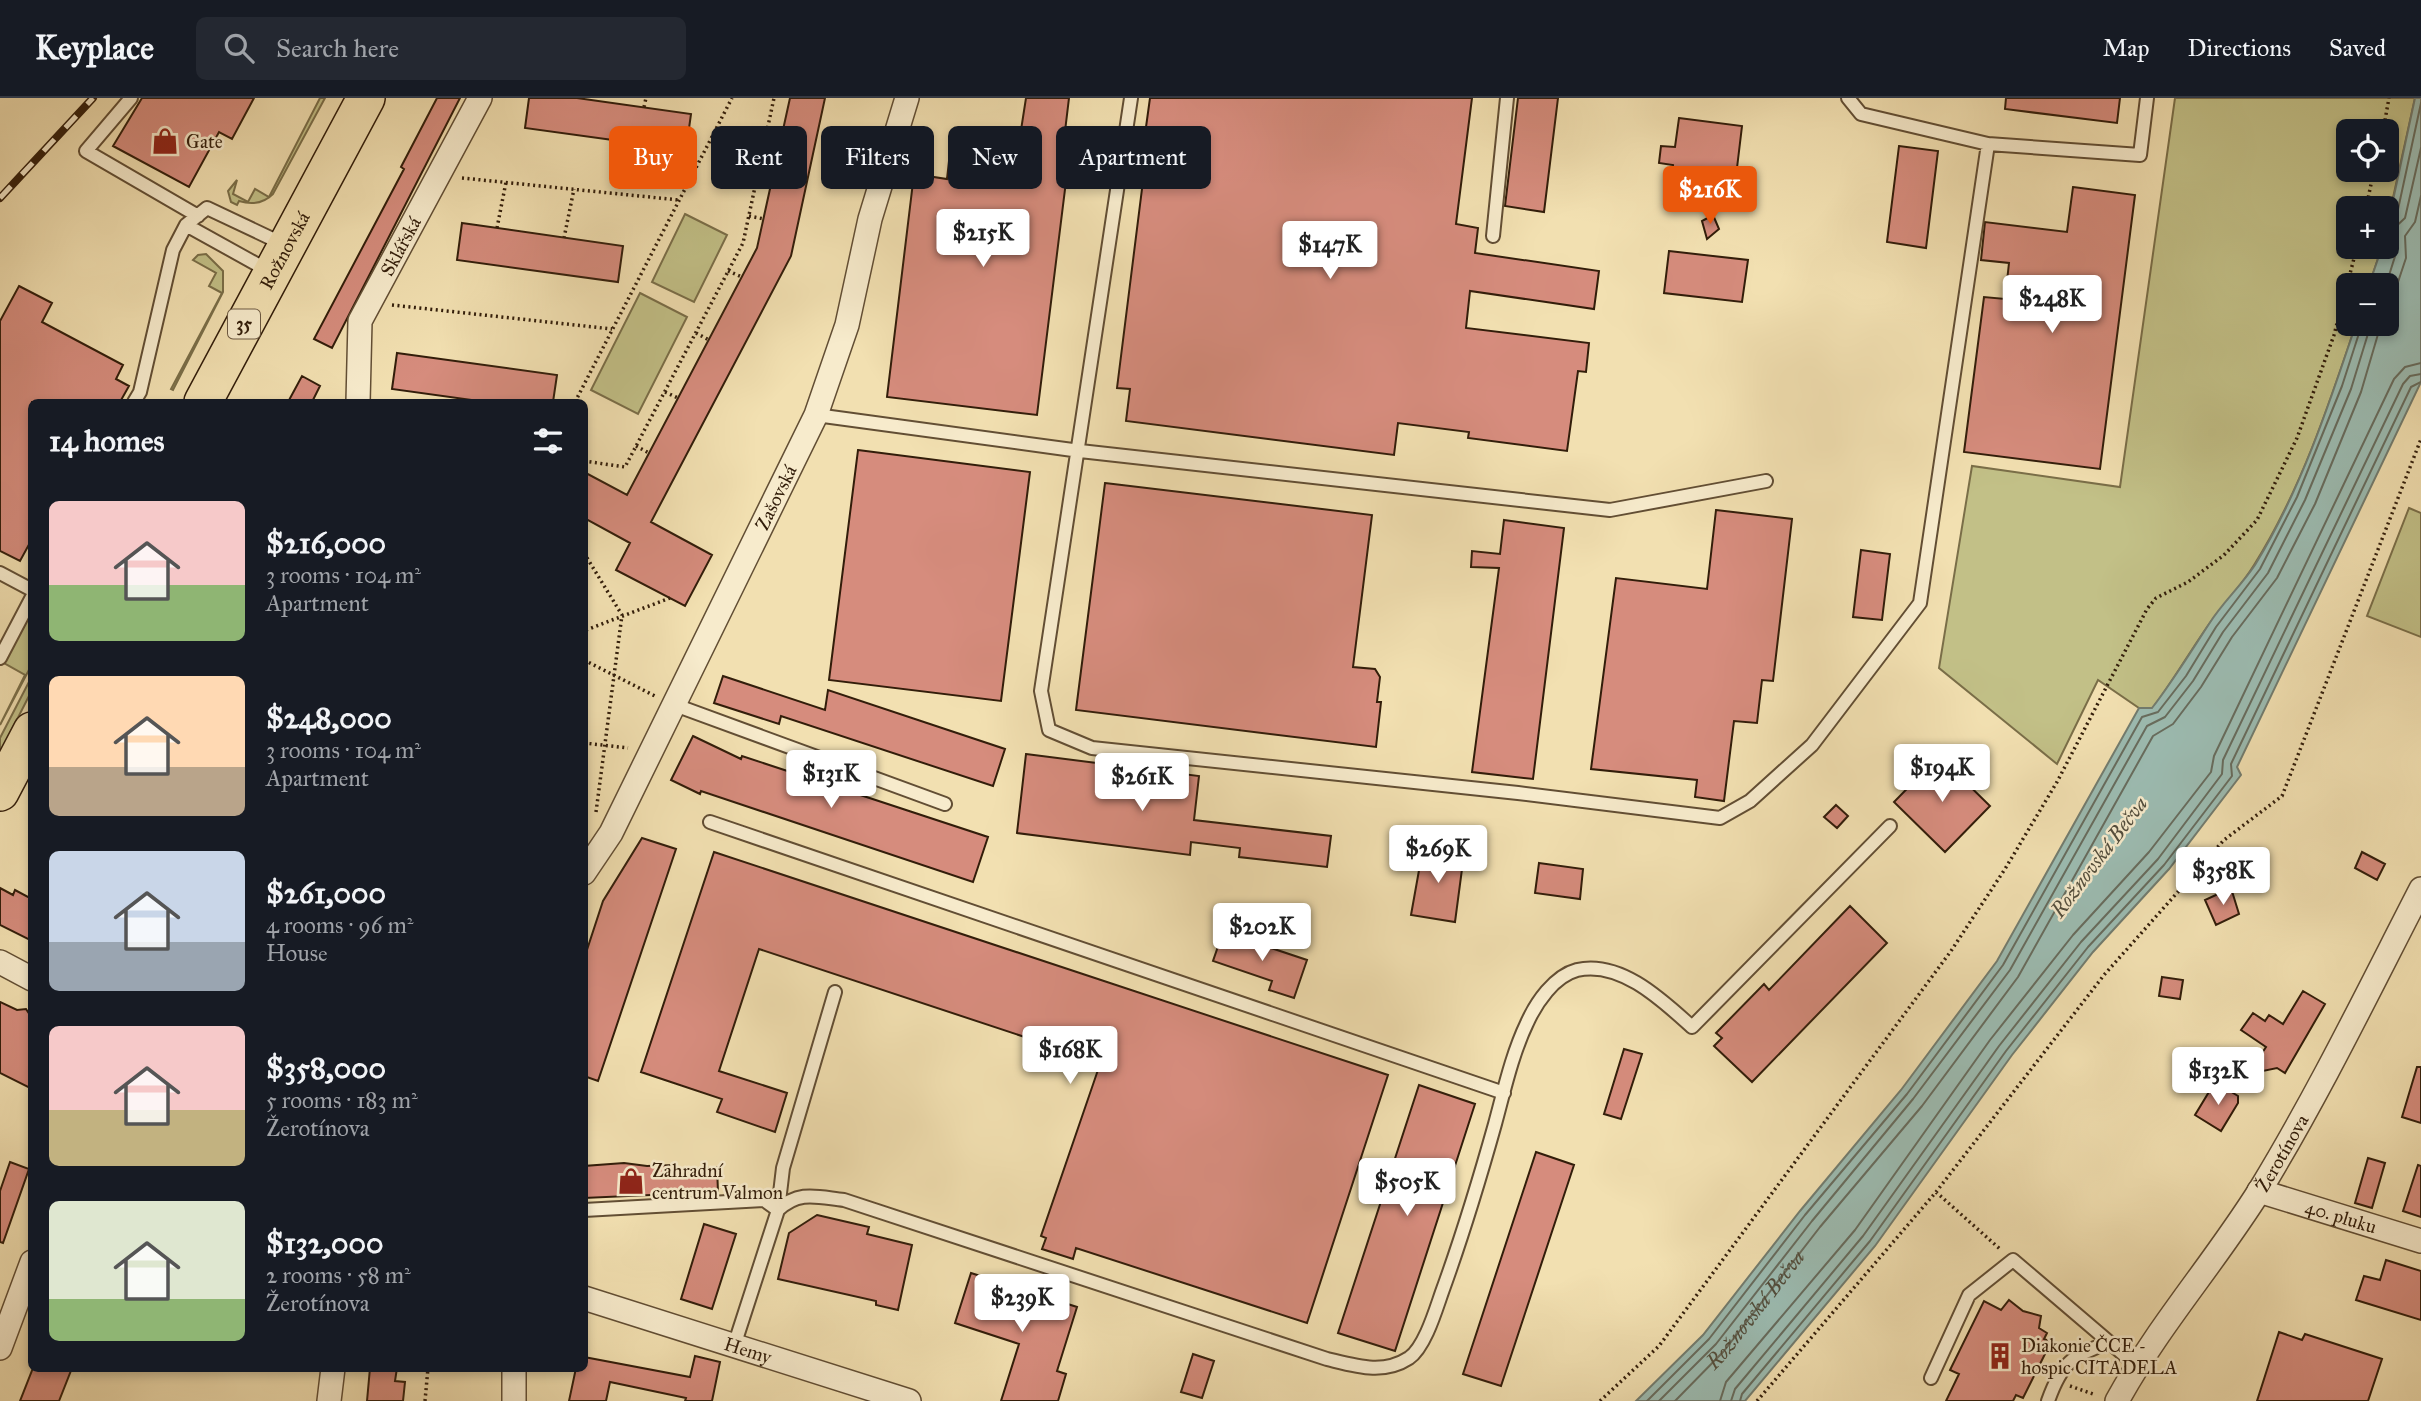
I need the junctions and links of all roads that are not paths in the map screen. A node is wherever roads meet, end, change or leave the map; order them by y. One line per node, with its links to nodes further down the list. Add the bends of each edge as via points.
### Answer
1 (131, 98): 10 (lane, via 86,150)
2 (366, 98): 13 (main road, Rožnovská / 35)
3 (480, 98): 16 (street, Sklářská, via 360,321)
4 (907, 98): 17 (street, Zašovská, via 870,219 846,325)
5 (1131, 98): 18 (lane)
6 (1507, 98): 12 (lane)
7 (1848, 98): 9 (lane, via 1861,114)
8 (2147, 98): 9 (lane, via 2140,155)
9 (1988, 144): 18 (lane, via 1920,603 1812,745 1750,801 1720,818 1092,748 1049,730 1041,691)
10 (198, 216): 11 (lane); 13 (lane, via 207,208 252,227)
11 (186, 225): 13 (lane); 14 (lane, via 173,250)
12 (1493, 236)
13 (279, 259): 15 (main road, Rožnovská / 35)
14 (136, 399)
15 (205, 399)
16 (358, 399)
17 (816, 415): 18 (lane); 24 (street, Zašovská)
18 (1080, 450): 19 (lane, via 1610,510)
19 (1766, 481)
20 (0, 573): 21 (lane)
21 (28, 588)
22 (28, 605): 23 (lane)
23 (0, 658)
24 (662, 699): 27 (lane); 30 (street, Zašovská, via 611,833)
25 (28, 739): 26 (main road)
26 (0, 792)
27 (945, 804)
28 (710, 821): 35 (lane)
29 (1891, 826): 35 (lane, via 1692,1027 1634,980 1577,970 1550,986 1527,1023)
30 (588, 867)
31 (2421, 890): 36 (street, Žerotínova)
32 (0, 962): 33 (street)
33 (28, 977)
34 (835, 992): 38 (lane, via 783,1168)
35 (1504, 1093): 38 (lane, via 1463,1234 1429,1328 1411,1357 1385,1368 1327,1359 844,1200 806,1196 790,1199)
36 (2259, 1191): 39 (street, 40. pluku); 45 (street, Žerotínova)
37 (588, 1210): 38 (lane, via 764,1200)
38 (778, 1210): 43 (lane)
39 (2421, 1241)
40 (28, 1273): 44 (street)
41 (588, 1299): 43 (street, Hemy)
42 (2109, 1342): 45 (lane); 48 (lane, via 2013,1260 1969,1295); 52 (lane, via 2074,1356 2055,1380)
43 (734, 1346): 51 (street, Hemy)
44 (0, 1348)
45 (2136, 1365): 53 (street, Žerotínova)
46 (333, 1372): 49 (street)
47 (514, 1372): 50 (street)
48 (1931, 1378)
49 (329, 1401)
50 (513, 1401)
51 (909, 1401)
52 (2048, 1401)
53 (2117, 1401)

